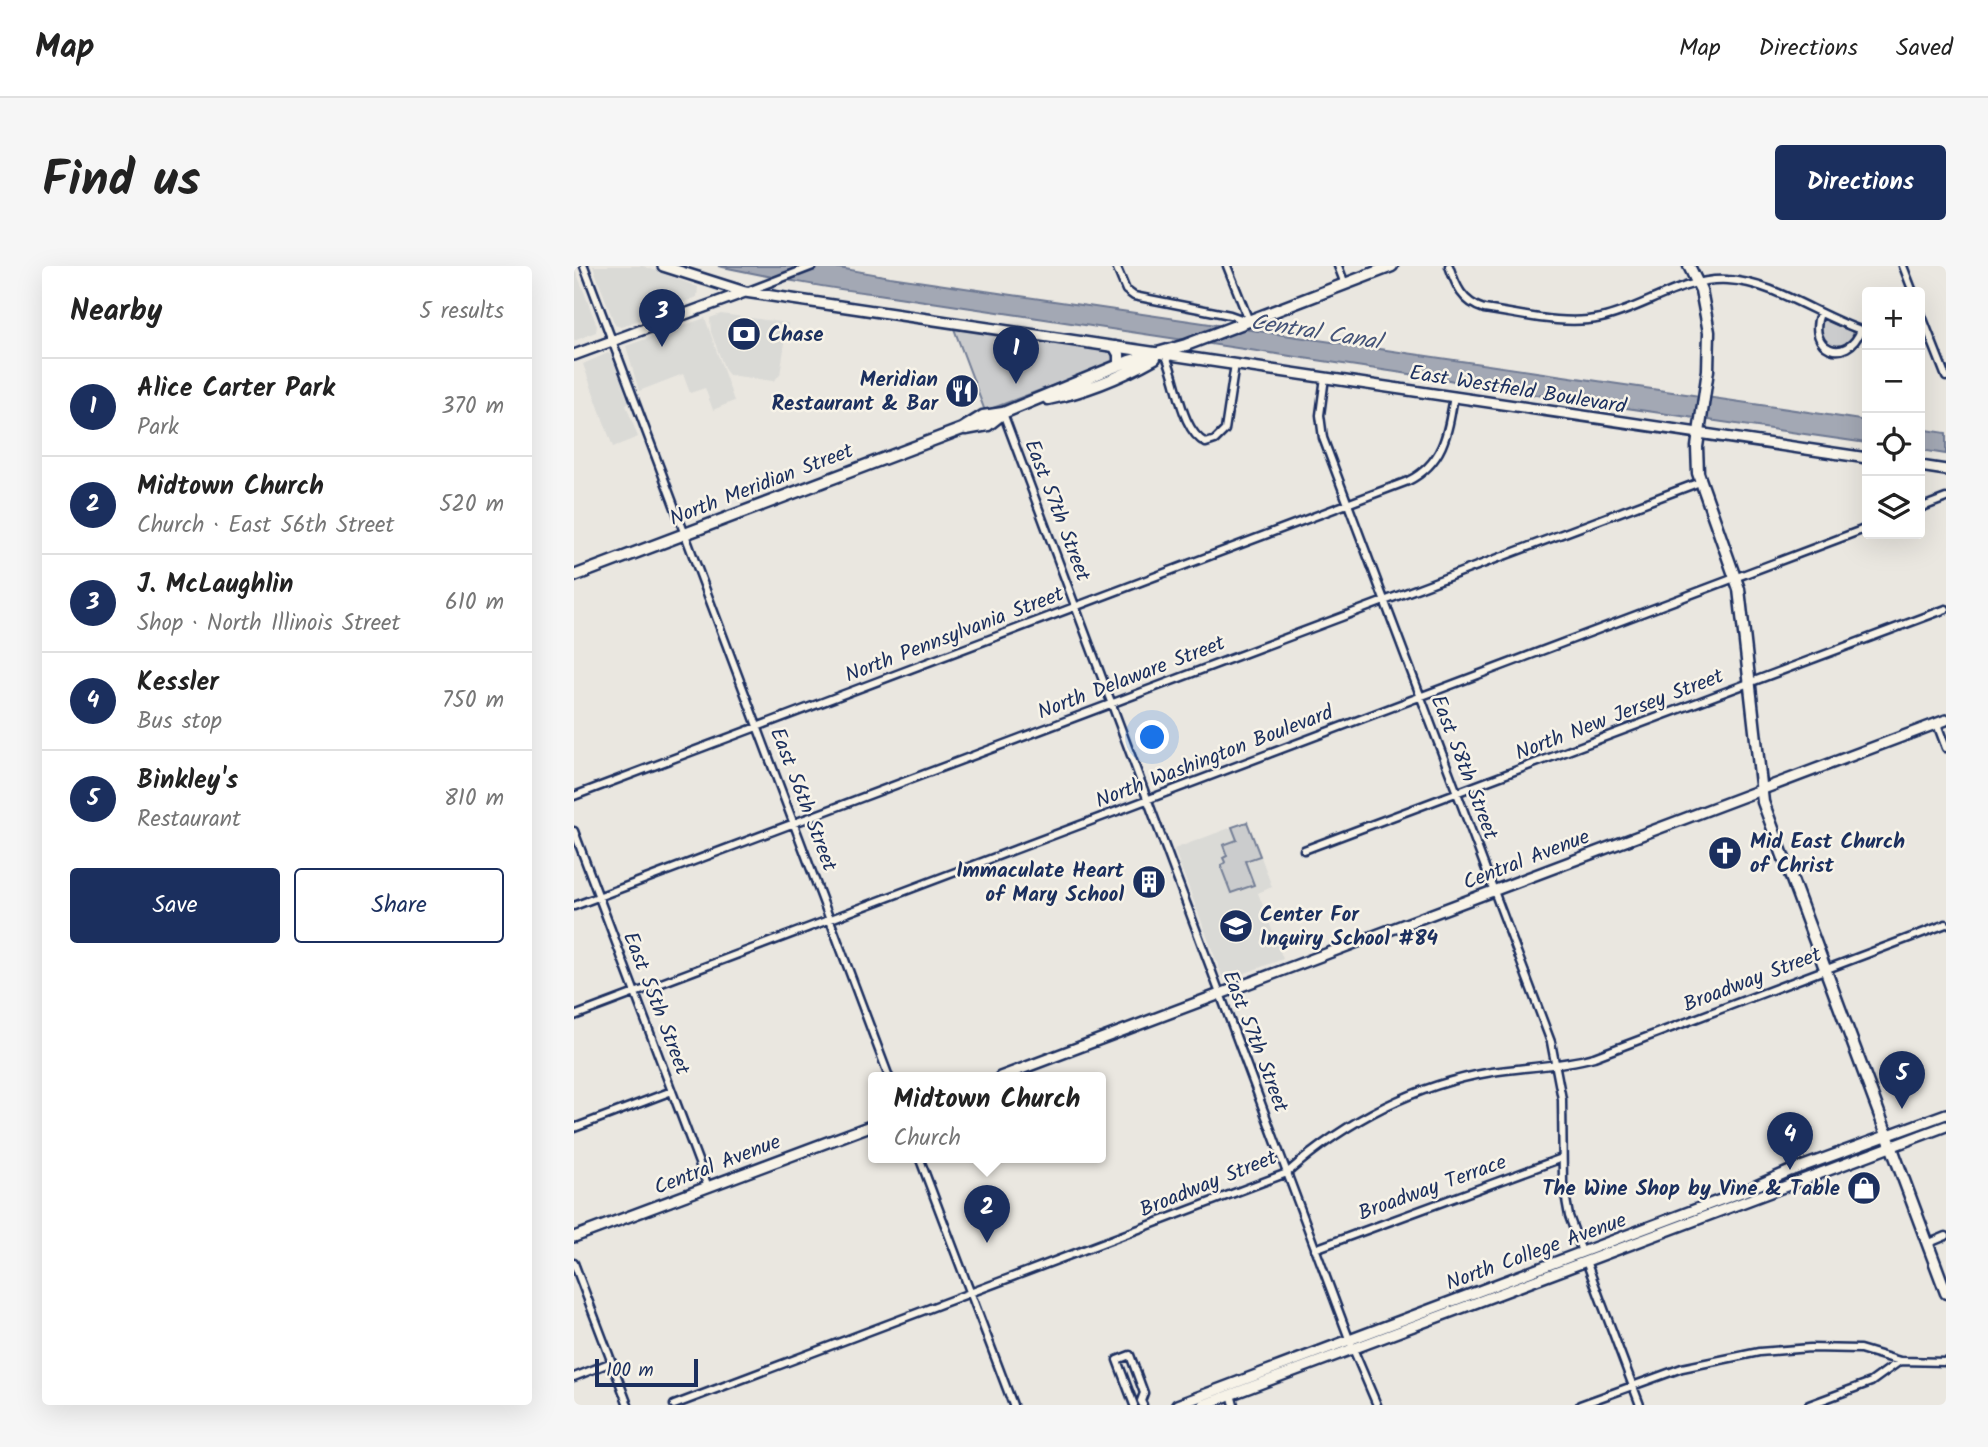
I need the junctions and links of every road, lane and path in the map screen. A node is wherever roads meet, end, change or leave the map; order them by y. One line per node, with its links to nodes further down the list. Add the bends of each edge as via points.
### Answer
1 (584, 266): 20 (street, East 56th Street)
2 (663, 266): 14 (main road, East Westfield Boulevard)
3 (813, 266): 14 (street)
4 (1116, 266): 16 (street, via 1126,290 1134,296)
5 (1227, 266): 16 (street)
6 (1338, 266): 12 (street)
7 (1392, 266): 12 (main road, North Meridian Street)
8 (1448, 266): 11 (street, via 1458,291 1478,307 1572,321 1613,314)
9 (1689, 266): 11 (main road)
10 (1903, 266): 13 (street)
11 (1698, 282): 15 (street, via 1724,279 1752,284); 31 (main road, via 1709,332)
12 (1345, 284): 16 (main road, North Meridian Street)
13 (1911, 287)
14 (746, 292): 20 (main road); 21 (main road, East Westfield Boulevard)
15 (1820, 313): 17 (street); 19 (street, via 1816,332 1827,348 1850,347)
16 (1249, 321): 22 (main road, North Meridian Street)
17 (1862, 330)
18 (1925, 332): 27 (street)
19 (1862, 333)
20 (613, 341): 23 (main road); 40 (street, East 56th Street)
21 (1115, 347): 22 (main road, East Westfield Boulevard); 25 (main road)
22 (1164, 352): 24 (main road, East Westfield Boulevard); 24 (street, via 1194,435 1206,443 1224,430); 25 (main road, North Meridian Street); 29 (main road, North Meridian Street, via 1098,383)
23 (574, 355)
24 (1236, 364): 26 (main road, East Westfield Boulevard)
25 (1119, 365): 29 (main road, North Meridian Street)
26 (1325, 377): 28 (main road, East Westfield Boulevard); 37 (street, East 58th Street, via 1320,425)
27 (1946, 377)
28 (1454, 396): 31 (main road, East Westfield Boulevard); 37 (street, North Pennsylvania Street, via 1447,436 1431,464 1408,481)
29 (1037, 401): 30 (main road, North Meridian Street)
30 (1002, 414): 40 (main road, North Meridian Street, via 981,427 962,429); 44 (street, East 57th Street)
31 (1698, 434): 32 (main road, East Westfield Boulevard); 35 (main road)
32 (1862, 457)
33 (1925, 467): 34 (main road)
34 (1946, 471)
35 (1700, 482): 42 (main road); 43 (street, North Delaware Street)
36 (1946, 498): 38 (street)
37 (1347, 504): 43 (street, East 58th Street); 44 (street, North Pennsylvania Street)
38 (1925, 506)
39 (1862, 530): 42 (street, North Washington Boulevard)
40 (686, 534): 41 (main road, North Meridian Street); 50 (street, East 56th Street)
41 (574, 576)
42 (1736, 578): 46 (main road); 47 (street, North Washington Boulevard)
43 (1383, 600): 47 (street, East 58th Street); 48 (street, North Delaware Street)
44 (1075, 607): 48 (street, East 57th Street); 50 (street, North Pennsylvania Street)
45 (1946, 609): 46 (street, North New Jersey Street)
46 (1749, 683): 52 (main road); 53 (street, North New Jersey Street)
47 (1420, 697): 53 (street, East 58th Street); 55 (street, North Washington Boulevard)
48 (1111, 703): 55 (street, East 57th Street); 56 (street, North Delaware Street)
49 (1942, 722): 51 (street); 52 (main road, Central Avenue)
50 (758, 727): 54 (street, North Pennsylvania Street); 56 (street, East 56th Street)
51 (1946, 748)
52 (1761, 790): 59 (main road, Central Avenue); 64 (main road)
53 (1456, 794): 58 (street, North New Jersey Street); 59 (street, East 58th Street)
54 (574, 796)
55 (1147, 800): 62 (street, North Washington Boulevard); 66 (street, East 57th Street)
56 (793, 823): 60 (street, North Delaware Street); 62 (street, East 56th Street)
57 (574, 831): 60 (street, East 55th Street)
58 (1304, 850)
59 (1493, 890): 66 (main road, Central Avenue); 68 (street, East 58th Street)
60 (599, 897): 61 (street, North Delaware Street); 65 (street, East 55th Street)
61 (574, 906)
62 (830, 919): 65 (street, North Washington Boulevard); 69 (street, East 56th Street)
63 (1946, 925): 64 (street, Broadway Street)
64 (1826, 970): 68 (street, Broadway Street, via 1606,1054); 76 (main road)
65 (635, 993): 67 (street, North Washington Boulevard); 71 (street, East 55th Street)
66 (1220, 994): 70 (main road, Central Avenue); 80 (street, East 57th Street)
67 (574, 1016)
68 (1557, 1065): 78 (street, East 58th Street); 80 (street, Broadway Street, via 1471,1076 1408,1095 1342,1130)
69 (888, 1072)
70 (1013, 1072)
71 (672, 1091): 75 (street); 81 (street, East 55th Street)
72 (1946, 1114): 76 (main road, North College Avenue)
73 (1946, 1126): 77 (main road, North College Avenue)
74 (868, 1127): 81 (main road, Central Avenue)
75 (574, 1128)
76 (1888, 1135): 77 (main road); 86 (main road, North College Avenue)
77 (1892, 1147): 84 (main road); 86 (main road, North College Avenue)
78 (1562, 1157): 85 (street, Broadway Terrace); 86 (street, East 58th Street, via 1568,1212)
79 (921, 1163): 88 (street)
80 (1287, 1173): 85 (street, East 57th Street); 88 (street, Broadway Street)
81 (708, 1187): 82 (main road, Central Avenue)
82 (574, 1237)
83 (1946, 1237): 84 (street)
84 (1927, 1244): 89 (main road)
85 (1315, 1249): 90 (street, East 57th Street)
86 (1584, 1257): 90 (main road, North College Avenue); 91 (main road, North College Avenue); 96 (street, East 58th Street)
87 (574, 1263): 93 (street)
88 (972, 1293): 101 (street, Broadway Street); 102 (street)
89 (1946, 1293)
90 (1349, 1339): 91 (street, East 57th Street); 103 (main road, North College Avenue)
91 (1353, 1349): 97 (main road, North College Avenue); 106 (street, East 57th Street)
92 (1900, 1361): 94 (street); 96 (street, via 1860,1349 1776,1350 1700,1363); 109 (street, via 1871,1382)
93 (612, 1362): 95 (street); 100 (street)
94 (1946, 1362)
95 (574, 1377)
96 (1633, 1385): 107 (street); 108 (street, East 58th Street)
97 (1231, 1394): 104 (main road, North College Avenue); 105 (street)
98 (1142, 1403): 99 (street, via 1130,1355 1118,1360)
99 (1134, 1404)
100 (628, 1405)
101 (674, 1405)
102 (1013, 1405)
103 (1177, 1405)
104 (1203, 1405)
105 (1234, 1405)
106 (1377, 1405)
107 (1580, 1405)
108 (1640, 1405)
109 (1809, 1405)

